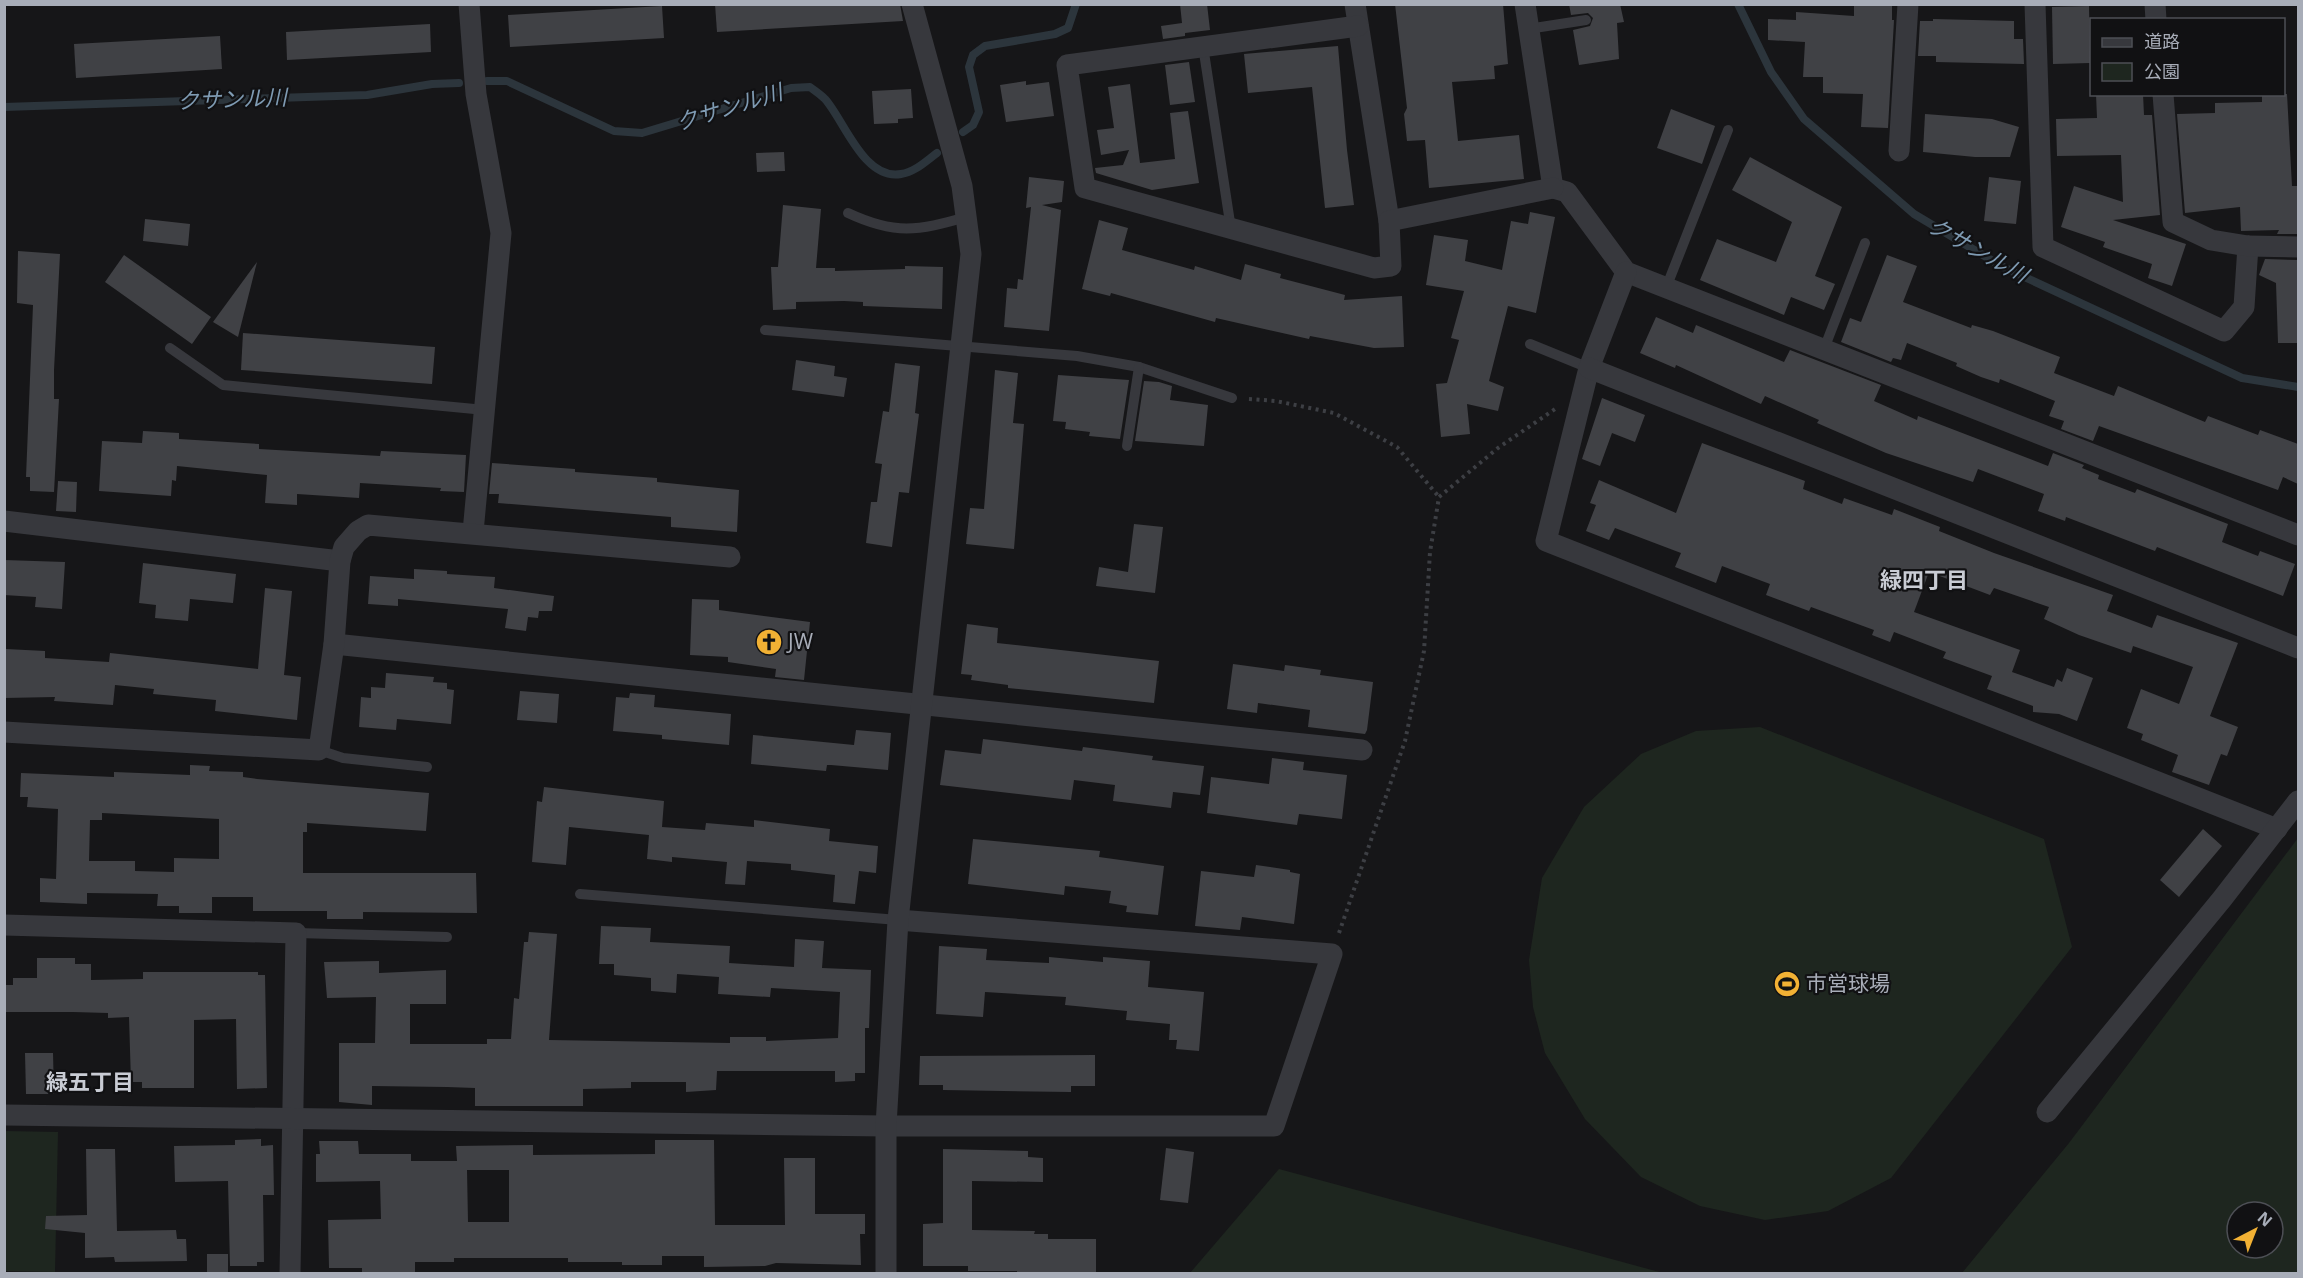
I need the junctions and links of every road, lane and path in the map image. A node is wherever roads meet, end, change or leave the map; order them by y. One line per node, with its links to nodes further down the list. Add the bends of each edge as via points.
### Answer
1 (469, 4): 33 (street, via 476,94 501,233)
2 (912, 4): 16 (street, via 962,186)
3 (1355, 4): 8 (street)
4 (1525, 4): 9 (street)
5 (1908, 4): 13 (street)
6 (2035, 4): 20 (street, via 2043,247 2224,331 2244,307)
7 (1586, 20): 9 (lane)
8 (1358, 26): 10 (street); 17 (street)
9 (1528, 28): 14 (street)
10 (1203, 46): 18 (lane); 18 (street, via 1067,65 1073,115 1085,189)
11 (2163, 96): 20 (street, via 2173,222 2211,240)
12 (1728, 130): 23 (lane)
13 (1899, 151)
14 (1553, 188): 17 (street); 22 (street, via 1567,192)
15 (848, 213): 16 (lane, via 895,229 925,229)
16 (966, 217): 26 (street, via 971,254)
17 (1389, 221): 18 (street, via 1391,266 1374,268)
18 (1231, 229)
19 (1865, 243): 28 (lane)
20 (2248, 246): 21 (street)
21 (2298, 247)
22 (1626, 272): 23 (street); 30 (street)
23 (1666, 288): 28 (street)
24 (765, 330): 26 (lane)
25 (1530, 344): 30 (lane)
26 (960, 346): 29 (lane, via 1077,356); 43 (street)
27 (170, 348): 33 (lane, via 223,385)
28 (1824, 349): 38 (street)
29 (1140, 367): 32 (lane); 34 (lane)
30 (1589, 368): 31 (street); 42 (street)
31 (1584, 388): 35 (path, via 1498,448); 49 (street, via 1546,541)
32 (1232, 398): 35 (path, via 1276,401 1334,413 1397,447)
33 (485, 410): 37 (street)
34 (1127, 446)
35 (1439, 497): 55 (path, via 1430,552 1424,651 1405,741)
36 (4, 521): 40 (street)
37 (473, 532): 39 (street); 40 (street, via 368,525 357,531 344,547)
38 (2298, 535)
39 (730, 557)
40 (340, 561): 41 (street)
41 (334, 644): 43 (street); 45 (street)
42 (2298, 648)
43 (922, 704): 46 (street); 51 (street)
44 (4, 732): 45 (street)
45 (319, 750): 47 (lane, via 343,758)
46 (1362, 750)
47 (427, 767)
48 (2298, 801): 49 (street)
49 (2277, 829): 56 (street)
50 (580, 894): 51 (lane)
51 (898, 920): 55 (street); 59 (street)
52 (4, 925): 53 (street)
53 (296, 933): 54 (lane); 58 (street)
54 (447, 938)
55 (1332, 954): 59 (street, via 1274,1126)
56 (2047, 1112)
57 (4, 1115): 58 (street)
58 (293, 1117): 59 (street); 60 (street)
59 (886, 1126): 61 (street)
60 (290, 1274)
61 (886, 1274)

